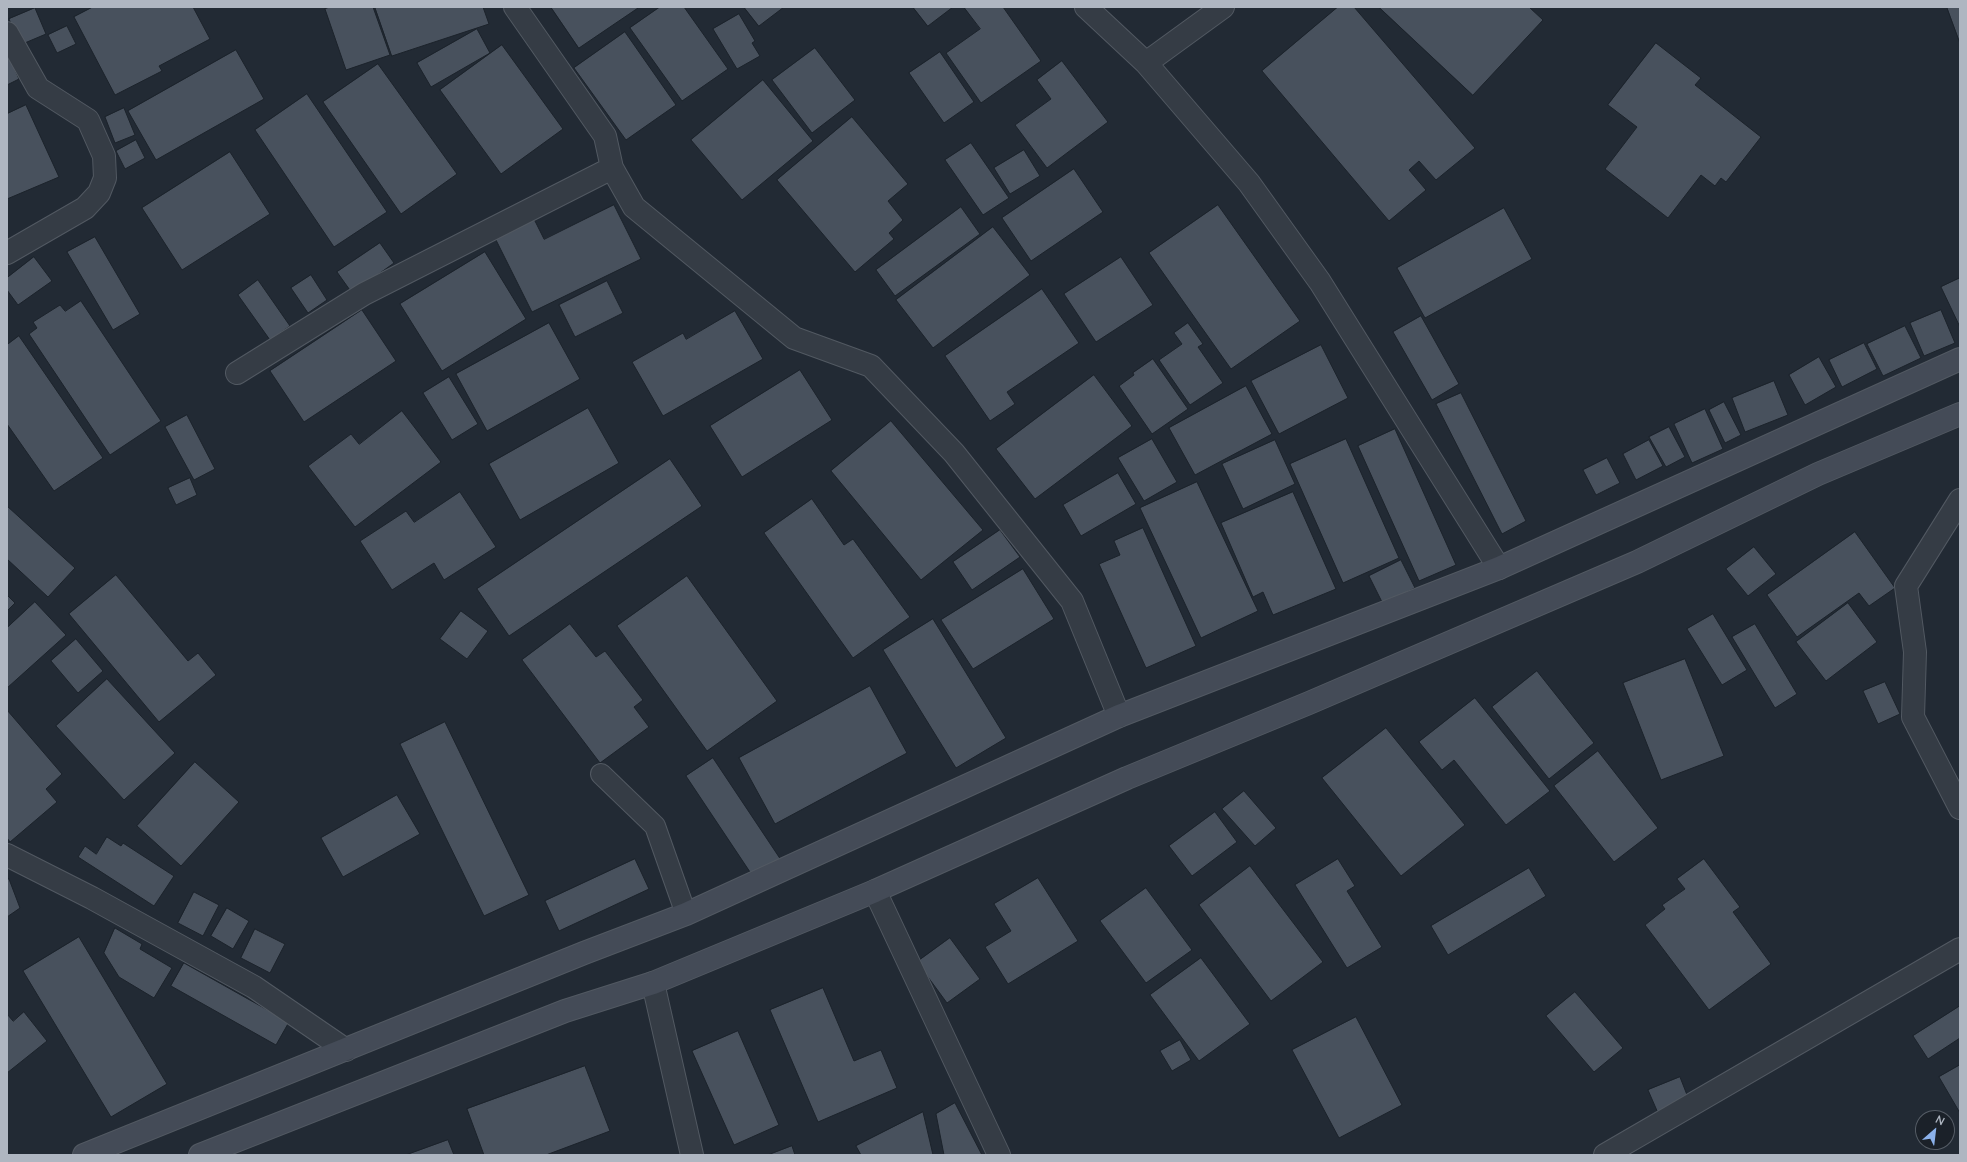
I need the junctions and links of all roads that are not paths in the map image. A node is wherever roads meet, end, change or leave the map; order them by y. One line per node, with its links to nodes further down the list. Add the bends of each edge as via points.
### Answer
1 (515, 7): 6 (street, via 605,136)
2 (1086, 7): 5 (street)
3 (1223, 7): 5 (street)
4 (7, 32): 7 (street, via 38,88 88,120 104,156 106,178 99,193 85,208)
5 (1146, 63): 12 (street, via 1249,183 1320,282)
6 (612, 168): 9 (street, via 364,294); 13 (street, via 634,207 640,212 794,338 871,366 954,452 1072,601)
7 (7, 253)
8 (1960, 359): 12 (main road)
9 (237, 373)
10 (1960, 414): 17 (main road, via 1818,474 1637,562 1134,775)
11 (1960, 500): 15 (street, via 1906,586 1915,652 1913,717)
12 (1499, 568): 13 (main road)
13 (1118, 716): 18 (main road)
14 (601, 774): 18 (lane, via 655,826)
15 (1960, 808)
16 (7, 855): 21 (street, via 92,898 254,987)
17 (875, 891): 20 (main road); 25 (street)
18 (686, 914): 21 (main road)
19 (1960, 949): 26 (street)
20 (653, 983): 23 (main road, via 565,1011); 24 (street)
21 (346, 1050): 22 (main road)
22 (84, 1155)
23 (200, 1155)
24 (692, 1155)
25 (999, 1155)
26 (1605, 1155)

